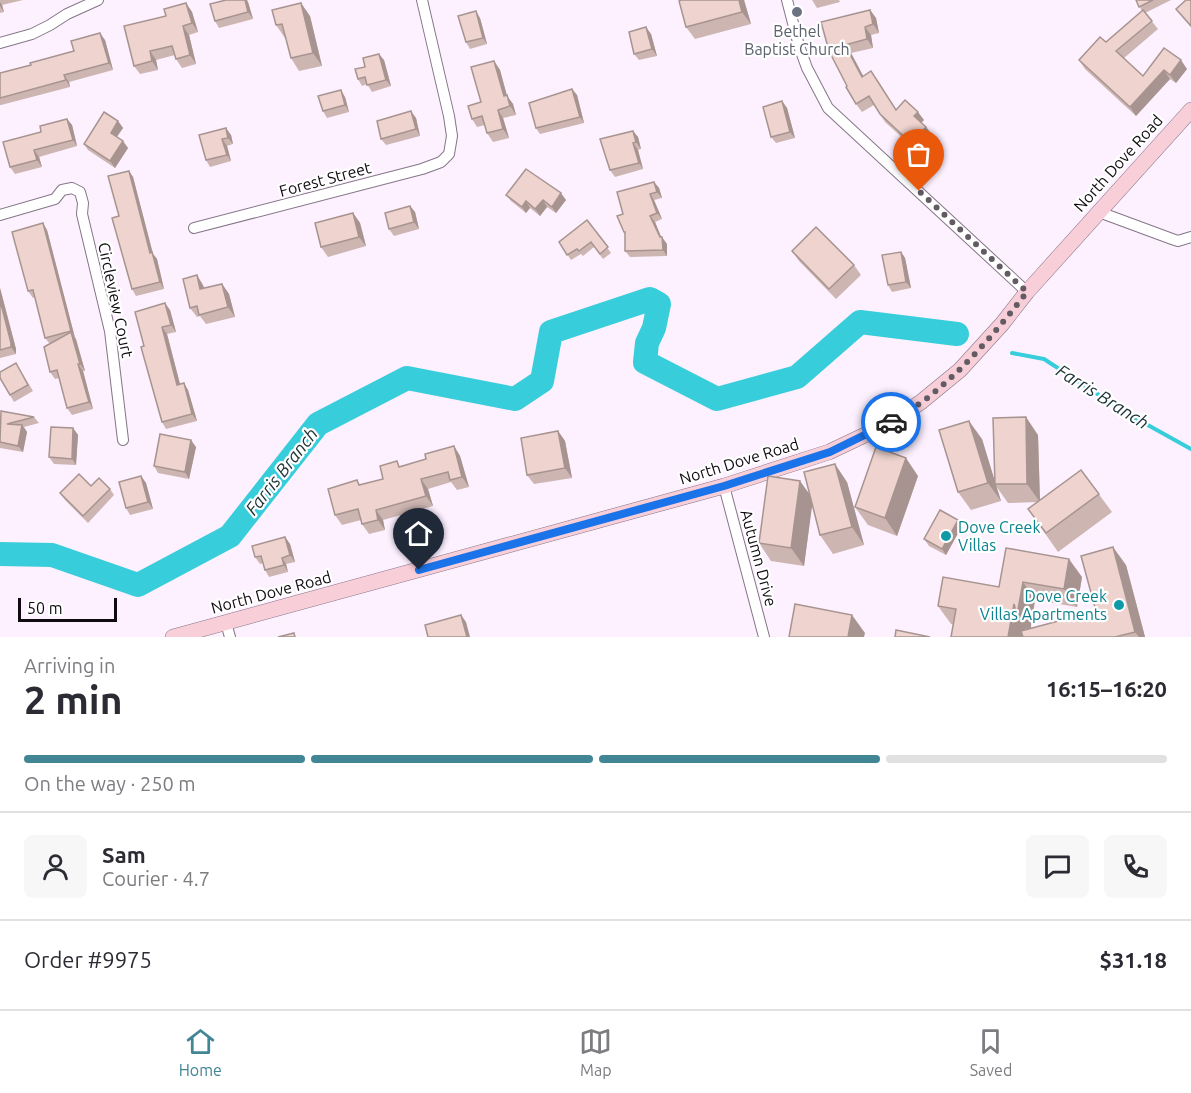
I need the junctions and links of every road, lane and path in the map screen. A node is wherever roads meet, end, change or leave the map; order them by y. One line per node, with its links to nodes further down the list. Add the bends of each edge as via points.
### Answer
1 (98, 0): 4 (street, via 32,34)
2 (422, 0): 8 (street, Forest Street, via 449,116 449,154 441,162 422,169)
3 (787, 0): 10 (street, via 807,68 828,108)
4 (0, 43)
5 (1191, 110): 6 (street, North Dove Road)
6 (1099, 212): 9 (street, via 1178,241); 10 (street, North Dove Road)
7 (0, 213): 11 (street, Circleview Court, via 55,199 62,190 72,188 80,192 110,331)
8 (194, 228)
9 (1191, 237)
10 (1027, 292): 12 (street, North Dove Road, via 960,370 888,424 830,452)
11 (123, 440)
12 (724, 486): 13 (street, North Dove Road); 15 (street, Autumn Drive)
13 (228, 630): 14 (street, North Dove Road)
14 (173, 637)
15 (764, 637)

